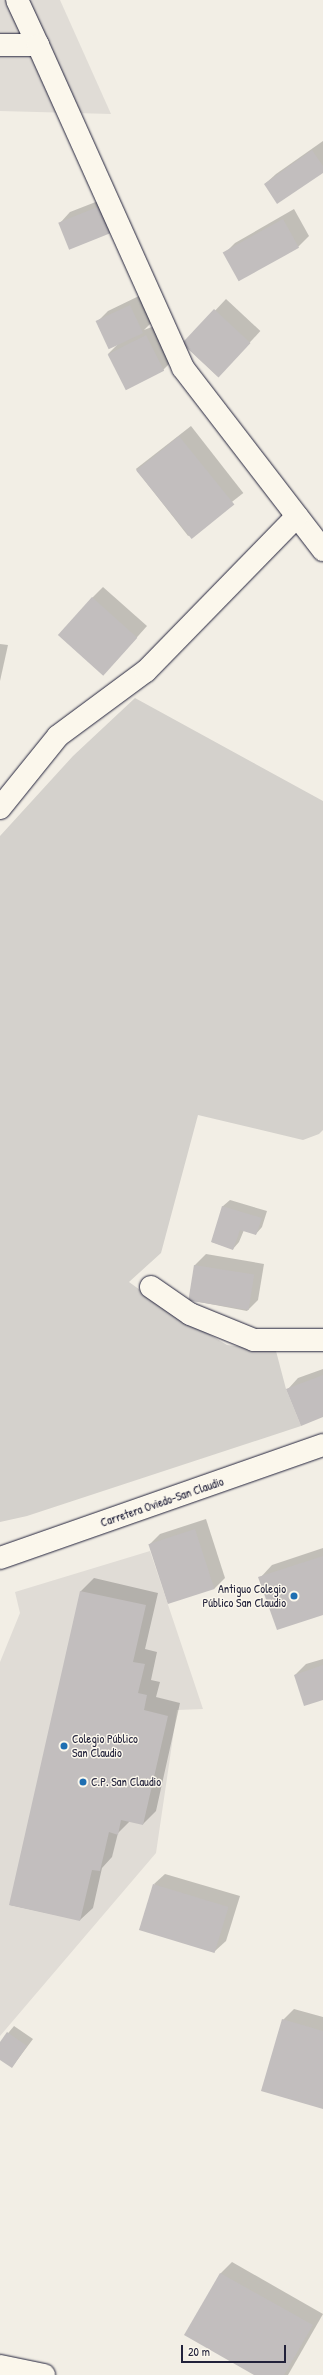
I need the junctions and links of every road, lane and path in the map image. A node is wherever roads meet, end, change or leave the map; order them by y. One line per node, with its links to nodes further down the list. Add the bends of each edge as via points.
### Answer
1 (17, 0): 3 (street)
2 (0, 45): 3 (street)
3 (38, 46): 4 (street, via 183,368)
4 (297, 516): 5 (street); 6 (street, via 146,671 58,736)
5 (323, 550)
6 (0, 808)
7 (151, 1287): 8 (street, via 190,1314 254,1340)
8 (323, 1340)
9 (323, 1445): 10 (street, Carretera Oviedo-San Claudio)
10 (0, 1558)
11 (0, 2366): 12 (street)
12 (44, 2375)

